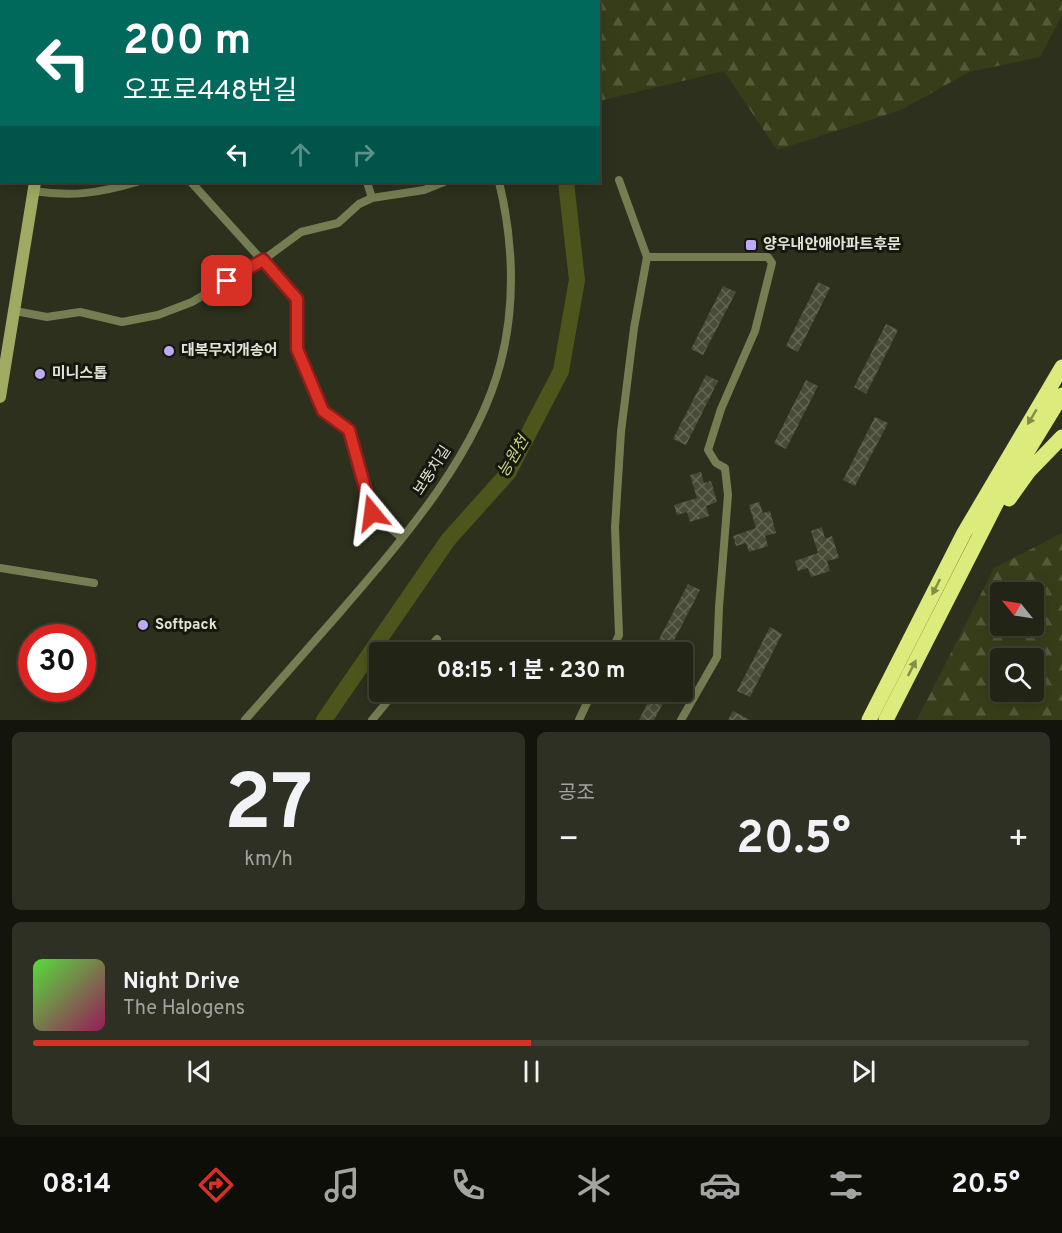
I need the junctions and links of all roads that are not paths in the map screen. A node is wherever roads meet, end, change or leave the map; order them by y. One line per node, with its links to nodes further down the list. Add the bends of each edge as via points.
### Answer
1 (619, 180): 9 (street)
2 (133, 183): 7 (street, via 79,195 61,195)
3 (192, 183): 10 (street)
4 (367, 183): 8 (street)
5 (442, 183): 8 (street, via 424,190)
6 (499, 183): 16 (street, 보뚱치길, via 511,280 501,362 488,399 456,464)
7 (34, 186): 11 (street)
8 (372, 198): 10 (street, via 358,204 338,223 302,232)
9 (647, 257): 22 (street, via 621,432 615,527 619,635); 28 (street, via 768,257 772,263 755,331 708,450 716,463 725,468 728,495 717,657)
10 (263, 260): 11 (street, via 192,302 138,321 122,322 80,312 47,317); 16 (street, via 297,299 297,349 323,411 349,430 372,513)
11 (15, 311): 14 (street)
12 (1062, 367): 29 (highway, one-way to 29, via 964,533)
13 (1062, 395): 17 (highway)
14 (0, 397)
15 (1062, 437): 17 (highway, via 1029,471)
16 (402, 538): 25 (street, 보뚱치길)
17 (966, 560): 30 (highway, one-way to 17)
18 (0, 568): 19 (street)
19 (94, 583)
20 (437, 639): 21 (street)
21 (434, 642)
22 (616, 642)
23 (386, 702): 26 (street)
24 (587, 702): 27 (street)
25 (245, 720)
26 (372, 720)
27 (579, 720)
28 (681, 720)
29 (870, 720)
30 (886, 720)

